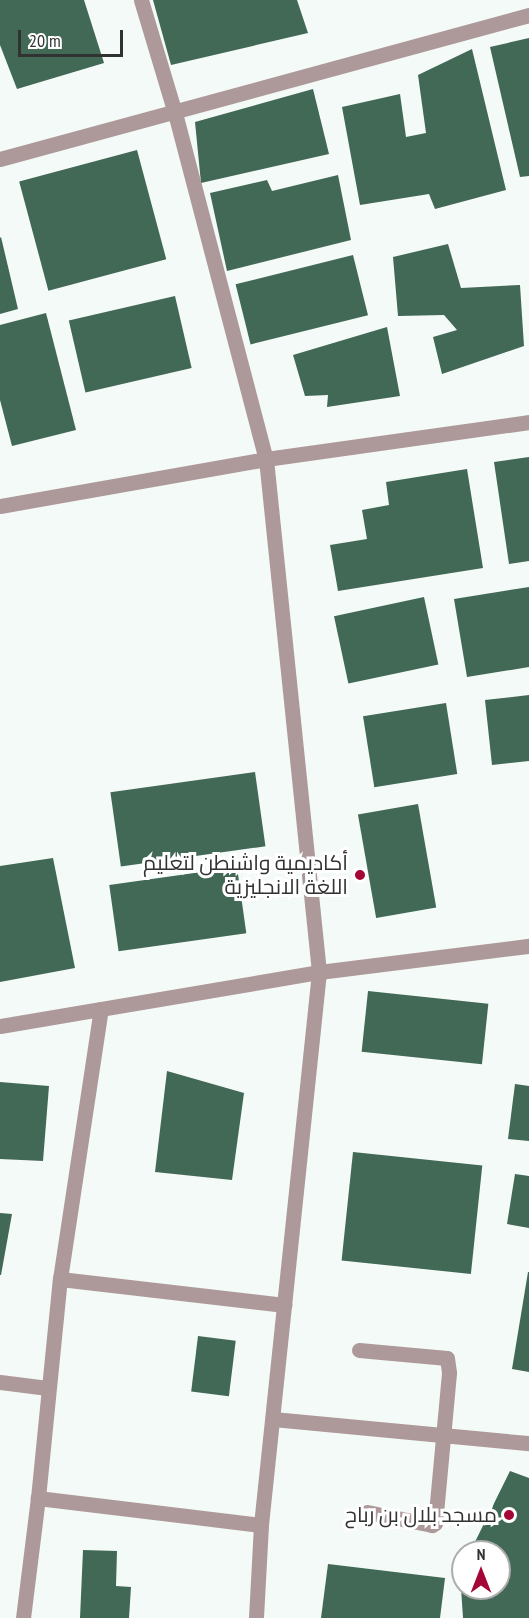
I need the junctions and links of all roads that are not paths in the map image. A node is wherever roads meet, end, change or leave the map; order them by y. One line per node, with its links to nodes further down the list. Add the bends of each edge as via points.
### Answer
1 (141, 0): 3 (street)
2 (529, 15): 3 (street)
3 (174, 113): 4 (street); 6 (street)
4 (0, 159)
5 (529, 422): 6 (street)
6 (266, 459): 7 (street); 9 (street)
7 (0, 506)
8 (529, 946): 9 (street)
9 (319, 972): 10 (street); 13 (street)
10 (101, 1009): 11 (street); 12 (street)
11 (0, 1026)
12 (60, 1280): 13 (street); 16 (street)
13 (285, 1305): 17 (street)
14 (359, 1350): 18 (street, via 447,1358)
15 (0, 1382): 16 (street)
16 (48, 1388): 20 (street)
17 (273, 1419): 18 (street); 22 (street)
18 (445, 1434): 19 (street); 21 (street, via 433,1525)
19 (529, 1443)
20 (38, 1498): 22 (street); 23 (street)
21 (367, 1512)
22 (261, 1525): 24 (street)
23 (23, 1618)
24 (256, 1618)

